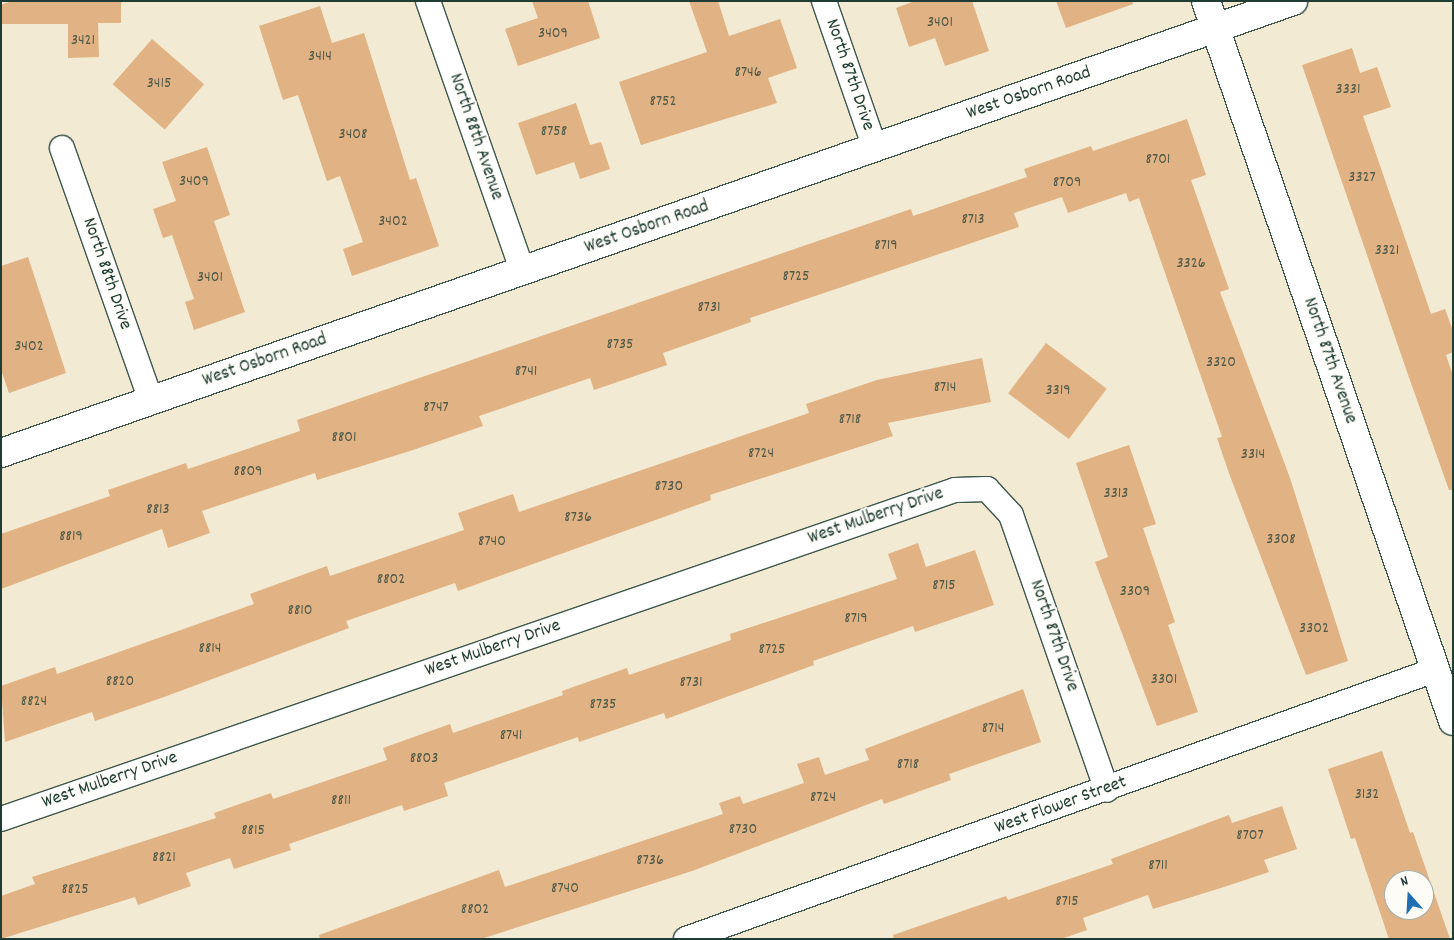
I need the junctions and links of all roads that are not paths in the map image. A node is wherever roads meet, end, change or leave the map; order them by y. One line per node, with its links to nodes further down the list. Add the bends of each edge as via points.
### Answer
1 (428, 1): 8 (street, North 88th Avenue)
2 (824, 1): 7 (street, North 87th Drive)
3 (1206, 1): 5 (street, North 87th Avenue)
4 (1293, 1): 5 (street, West Osborn Road)
5 (1216, 29): 7 (street, West Osborn Road); 12 (street, North 87th Avenue)
6 (62, 148): 9 (street, North 88th Drive)
7 (875, 148): 8 (street, West Osborn Road)
8 (523, 272): 9 (street, West Osborn Road)
9 (150, 401): 10 (street, West Osborn Road)
10 (1, 453)
11 (987, 489): 14 (street, North 87th Drive, via 1011,515); 15 (street, West Mulberry Drive, via 955,490)
12 (1435, 670): 13 (street, North 87th Avenue); 14 (street, West Flower Street)
13 (1453, 720)
14 (1107, 790): 16 (street, West Flower Street)
15 (1, 819)
16 (686, 939)

